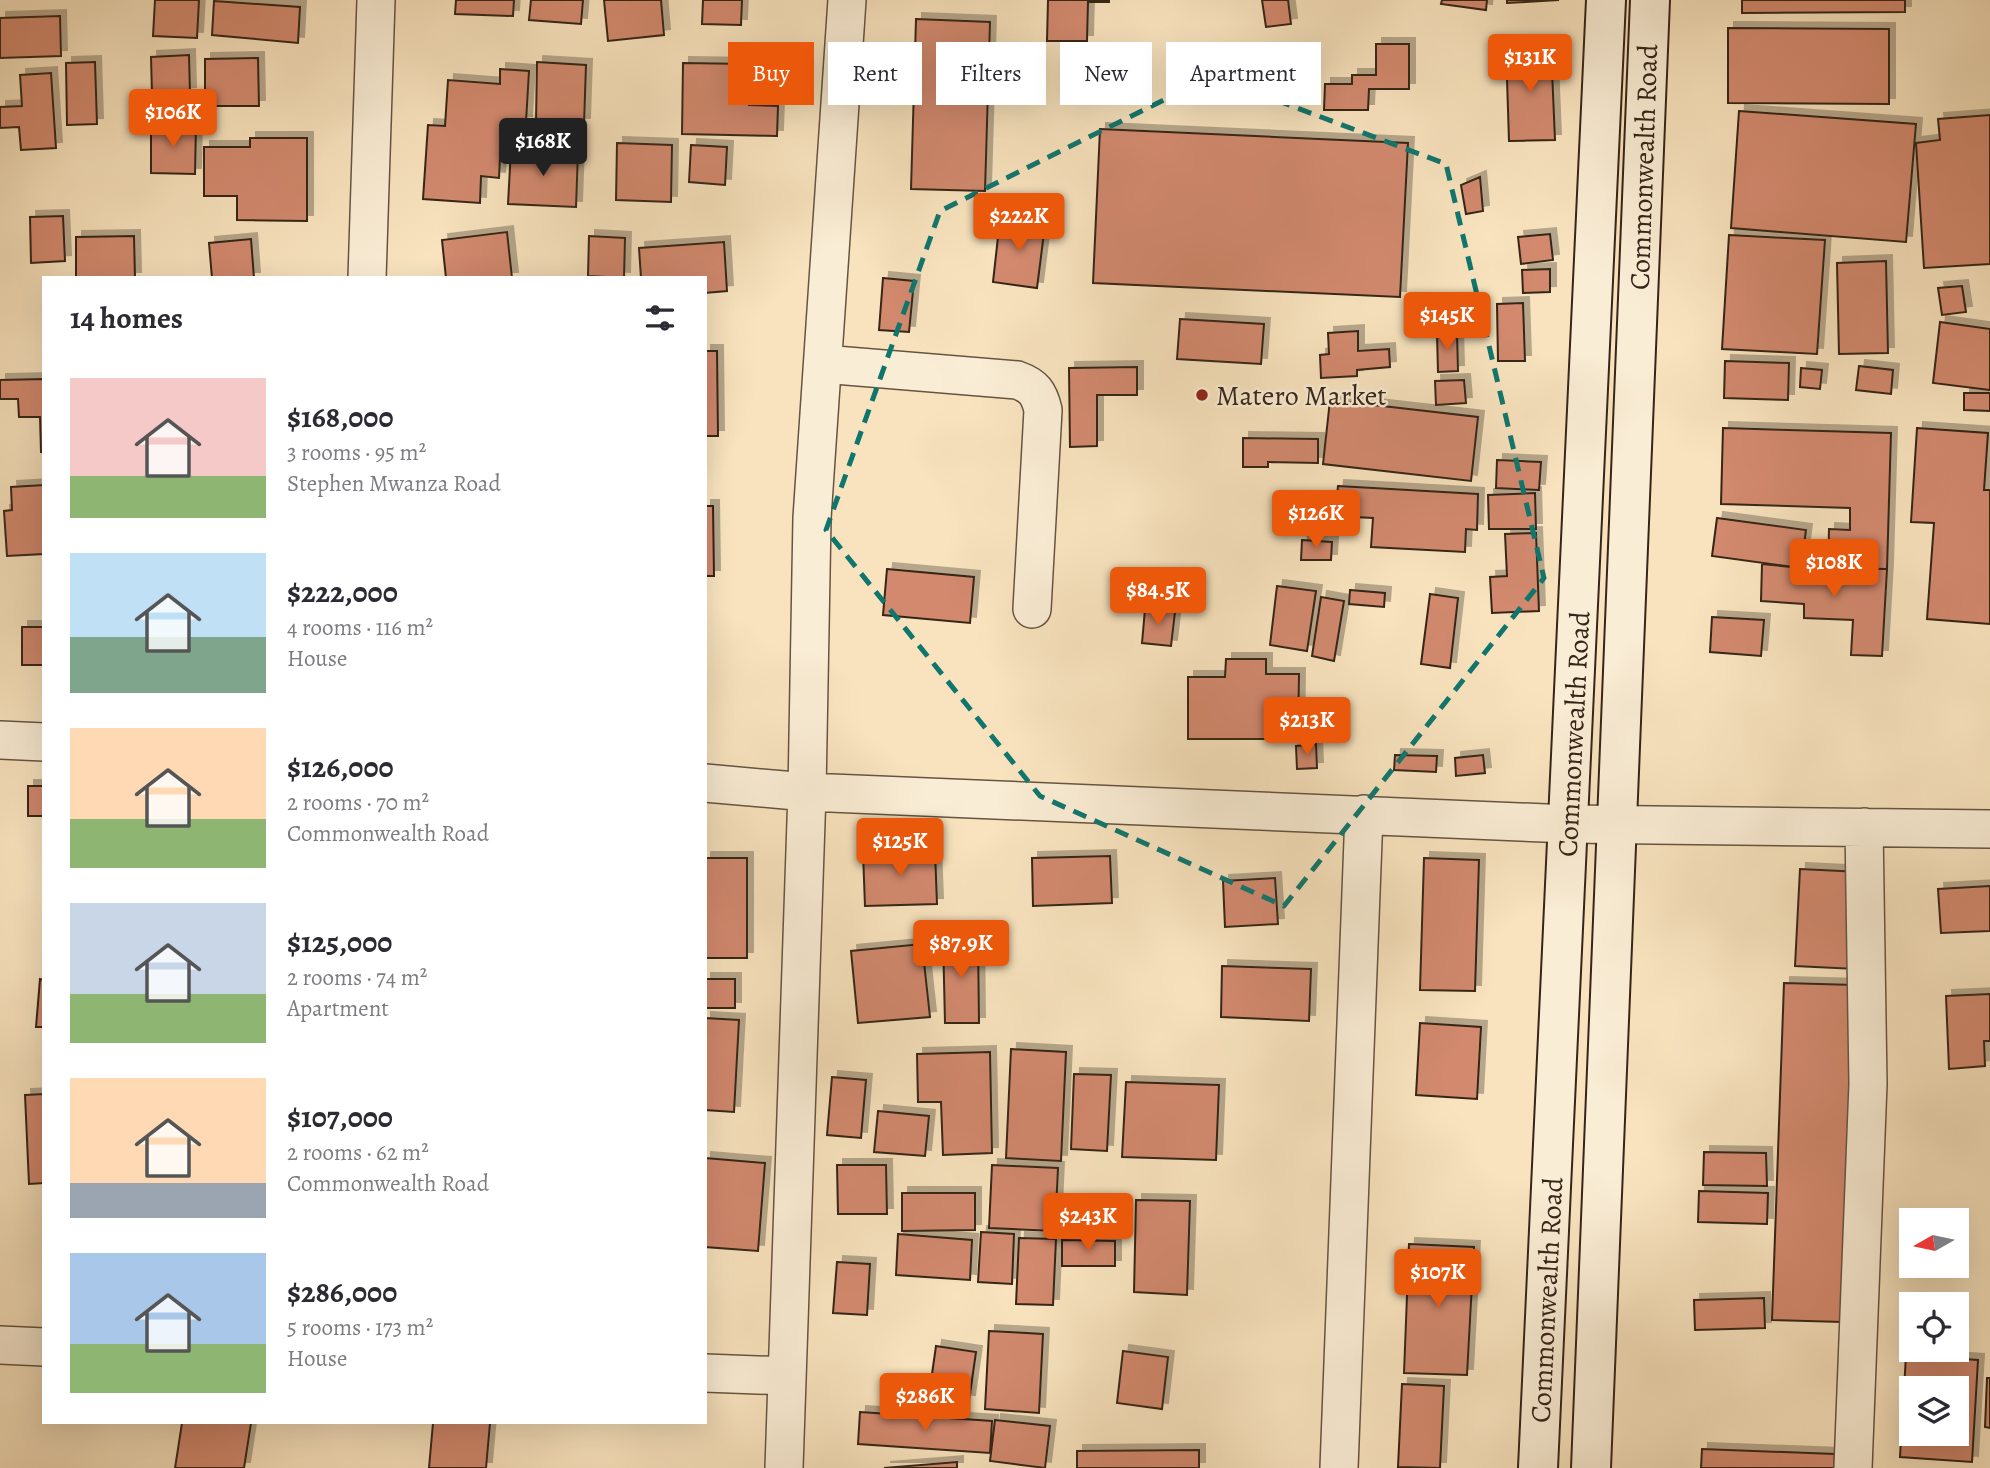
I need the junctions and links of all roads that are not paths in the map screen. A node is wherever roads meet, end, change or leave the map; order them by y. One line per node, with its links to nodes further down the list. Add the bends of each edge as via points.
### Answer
1 (376, 0): 5 (street)
2 (848, 0): 6 (street)
3 (1606, 0): 13 (main road, Commonwealth Road)
4 (1650, 0): 14 (main road, Commonwealth Road)
5 (367, 276)
6 (823, 364): 7 (street, via 1017,380 1032,386 1043,410); 11 (street, via 812,518)
7 (1032, 609)
8 (0, 740): 9 (street)
9 (42, 742)
10 (707, 783): 11 (street)
11 (807, 792): 12 (street); 20 (street)
12 (1364, 814): 13 (street); 22 (street)
13 (1569, 824): 14 (street); 23 (main road, Commonwealth Road)
14 (1616, 825): 15 (street); 24 (main road, Commonwealth Road)
15 (1864, 827): 16 (street); 25 (street, via 1868,1084)
16 (1990, 829)
17 (0, 1345): 18 (street)
18 (42, 1347)
19 (707, 1373): 20 (street)
20 (788, 1376): 21 (street)
21 (784, 1468)
22 (1339, 1468)
23 (1538, 1468)
24 (1591, 1468)
25 (1853, 1468)

